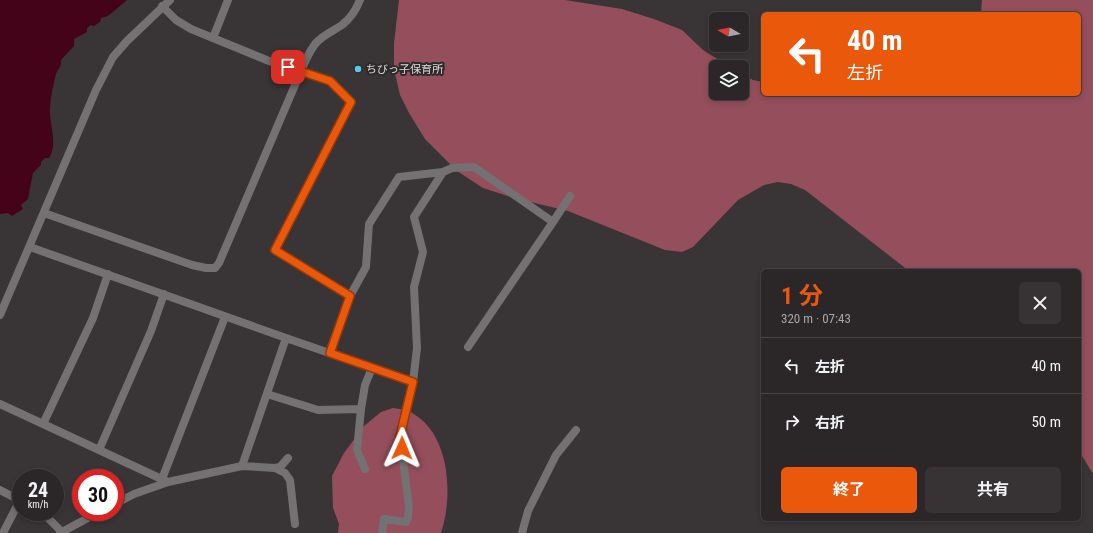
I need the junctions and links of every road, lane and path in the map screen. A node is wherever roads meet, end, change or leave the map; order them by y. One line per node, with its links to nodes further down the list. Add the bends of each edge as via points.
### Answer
1 (170, 0): 4 (street)
2 (228, 0): 5 (street)
3 (360, 0): 6 (street, via 350,18 316,43)
4 (162, 6): 5 (street, via 176,20); 9 (street, via 113,57 96,90)
5 (213, 38): 6 (street)
6 (301, 71): 9 (street, via 215,268 192,265); 14 (street, via 330,81 351,102 275,250)
7 (443, 172): 10 (street, via 452,168 474,167); 14 (street, via 399,177 369,224 366,267); 21 (street, via 414,217 423,252 414,287 417,348)
8 (570, 196): 10 (street)
9 (44, 213): 11 (street)
10 (554, 222): 18 (street)
11 (30, 247): 12 (street); 15 (street)
12 (108, 274): 13 (street); 25 (street, via 92,318)
13 (164, 294): 16 (street); 27 (street, via 151,331)
14 (350, 296): 19 (street)
15 (0, 315)
16 (225, 317): 17 (street); 32 (street)
17 (286, 338): 19 (street); 22 (street)
18 (468, 348)
19 (330, 353): 20 (street)
20 (372, 368): 21 (street); 24 (street, via 365,385)
21 (413, 382): 42 (street, via 400,436 409,507 408,518 406,522 384,520)
22 (267, 394): 24 (street, via 318,410); 29 (street)
23 (0, 404): 25 (street)
24 (361, 409): 31 (street, via 357,450)
25 (43, 424): 27 (street)
26 (576, 430): 43 (street, via 556,455 528,511)
27 (99, 450): 32 (street)
28 (288, 458): 30 (street, via 280,467)
29 (242, 466): 30 (street); 32 (street)
30 (275, 468): 39 (street, via 285,473 290,480)
31 (365, 469)
32 (165, 480): 35 (street)
33 (0, 490): 34 (street)
34 (12, 496)
35 (124, 499)
36 (12, 516): 41 (street)
37 (50, 521): 40 (street)
38 (81, 521): 40 (street)
39 (295, 524)
40 (60, 532)
41 (3, 533)
42 (382, 533)
43 (522, 533)

